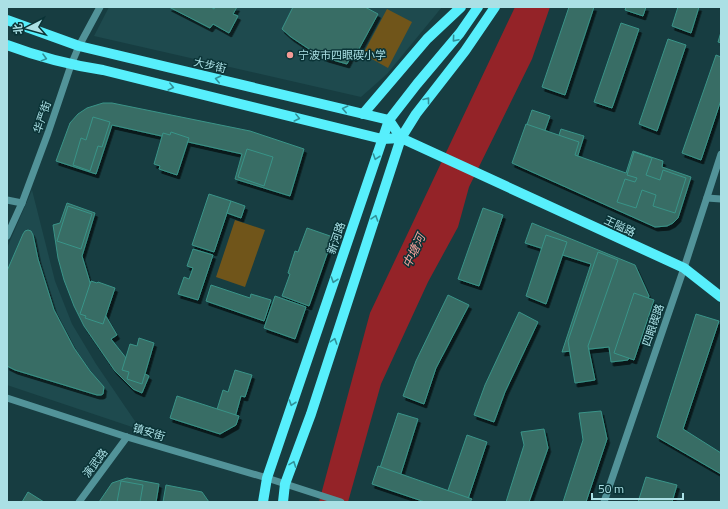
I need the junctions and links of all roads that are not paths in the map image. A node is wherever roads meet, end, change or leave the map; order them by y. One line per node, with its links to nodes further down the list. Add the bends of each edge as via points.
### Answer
1 (100, 7): 7 (street, 华严街)
2 (461, 7): 9 (main road, via 427,39)
3 (478, 7): 10 (main road, 新河路, one-way to 10)
4 (495, 7): 11 (main road, one-way to 4)
5 (7, 20): 7 (main road, 大步街)
6 (7, 46): 8 (main road, one-way to 8)
7 (79, 46): 8 (street, 华严街); 9 (main road, 大步街, one-way to 7)
8 (71, 65): 12 (main road, one-way to 12, via 103,70); 17 (street, 华严街)
9 (363, 114): 10 (main road, 大步街)
10 (389, 120): 11 (main road); 12 (main road, 新河路)
11 (401, 138): 12 (main road); 19 (main road, 王隘路); 24 (main road, one-way to 11, via 311,414)
12 (382, 139): 23 (main road, 新河路, one-way to 23)
13 (721, 154): 14 (street, 四眼碶路)
14 (707, 198): 15 (street); 19 (street, 四眼碶路)
15 (721, 199)
16 (7, 200): 17 (street)
17 (22, 203): 18 (street, 华严街)
18 (7, 236)
19 (684, 268): 20 (main road, 王隘路); 29 (street, 四眼碶路)
20 (721, 297)
21 (7, 398): 22 (street, 镇安街)
22 (127, 437): 23 (street, 镇安街); 25 (street, 演武路)
23 (267, 478): 24 (street, 镇安街); 26 (main road, 新河路)
24 (285, 484): 27 (main road); 28 (street, 镇安街)
25 (79, 502)
26 (263, 502)
27 (283, 502)
28 (341, 502)
29 (604, 502)

